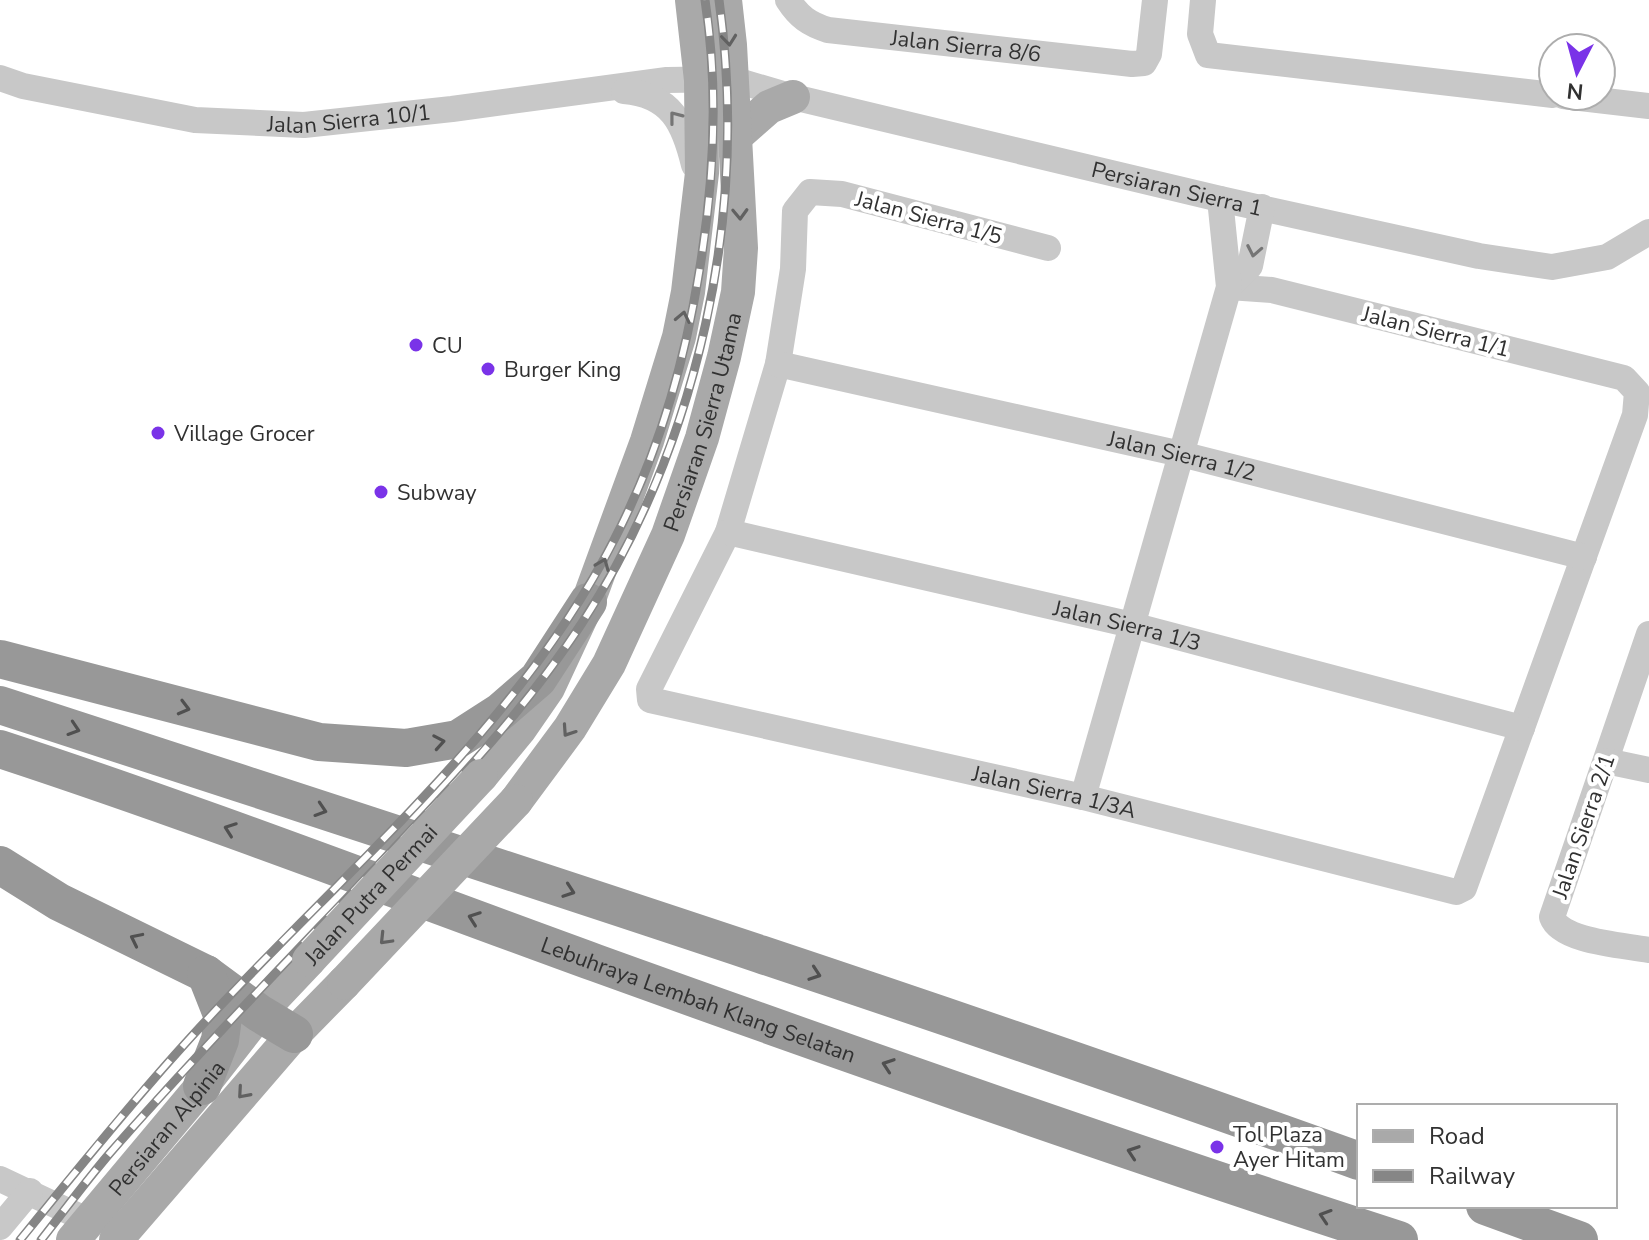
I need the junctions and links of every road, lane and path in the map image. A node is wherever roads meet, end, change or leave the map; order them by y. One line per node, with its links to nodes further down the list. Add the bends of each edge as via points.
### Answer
1 (692, 0): 7 (main road, Persiaran Sierra Utama)
2 (725, 0): 7 (main road, Persiaran Sierra Utama, one-way to 7)
3 (1155, 0): 5 (street, Jalan Sierra 8/6, via 1149,54 1144,63 1132,64 828,30 811,24)
4 (1203, 0): 9 (street, via 1200,34 1208,55)
5 (789, 1)
6 (0, 78): 8 (street, Jalan Sierra 10/1, via 195,120 304,125)
7 (716, 80): 8 (street, Jalan Sierra 10/1, via 667,80); 10 (street, Persiaran Sierra 1); 13 (main road, Persiaran Sierra Utama); 14 (main road, Persiaran Sierra Utama, via 703,128)
8 (608, 89): 14 (street, one-way to 8, via 678,117 657,99)
9 (1537, 93)
10 (793, 97): 13 (main road, via 769,107); 15 (street, Persiaran Sierra 1)
11 (1617, 102): 12 (street)
12 (1649, 106)
13 (736, 136): 35 (main road, Persiaran Sierra Utama, one-way to 35, via 738,292 702,438 668,535 609,664)
14 (700, 188): 24 (main road, Persiaran Sierra Utama, one-way to 14, via 679,337)
15 (1220, 199): 16 (street, Persiaran Sierra 1); 19 (street)
16 (1262, 207): 17 (street, Persiaran Sierra 1, via 1479,256 1552,267 1607,257); 19 (street, one-way to 19, via 1250,266)
17 (1649, 232)
18 (1048, 248): 20 (street, Jalan Sierra 1/5, via 842,194 810,192 795,211 793,269)
19 (1229, 287): 21 (street); 23 (street, Jalan Sierra 1/1, via 1272,290 1624,378 1637,392 1635,415)
20 (778, 364): 21 (street, Jalan Sierra 1/2); 22 (street)
21 (1181, 454): 23 (street, Jalan Sierra 1/2); 25 (street)
22 (728, 532): 25 (street, Jalan Sierra 1/3); 34 (street, Jalan Sierra 1/3A, via 649,689 650,700)
23 (1584, 557): 29 (street)
24 (588, 602): 27 (highway, one-way to 24, via 319,742 406,748 458,739 500,712 538,679); 33 (main road, Persiaran Sierra Utama, via 548,688)
25 (1132, 625): 29 (street, Jalan Sierra 1/3); 34 (street)
26 (1649, 634): 31 (street, Jalan Sierra 2/1)
27 (0, 659)
28 (0, 705): 42 (highway, one-way to 42, via 483,861)
29 (1522, 728): 34 (street, Jalan Sierra 1/3A, via 1464,888 1456,892)
30 (0, 749): 48 (highway, Lebuhraya Lembah Klang Selatan, one-way to 30, via 911,1074)
31 (1606, 761): 32 (street); 37 (street, Jalan Sierra 2/1, via 1552,917 1555,926 1571,935)
32 (1649, 770)
33 (481, 776): 39 (main road, Jalan Putra Permai, bridge)
34 (1083, 797)
35 (516, 801): 40 (main road, Jalan Putra Permai, one-way to 40, bridge)
36 (0, 865): 38 (highway, one-way to 36, via 59,902)
37 (1649, 950)
38 (206, 974): 39 (highway); 41 (highway, via 223,1017)
39 (259, 1013): 40 (highway); 41 (main road, Persiaran Alpinia)
40 (294, 1034): 47 (main road, Persiaran Alpinia, one-way to 47)
41 (202, 1086): 47 (main road, Persiaran Alpinia)
42 (1357, 1160)
43 (0, 1179): 44 (street)
44 (30, 1191): 46 (street); 47 (street)
45 (1491, 1208): 49 (highway)
46 (0, 1227)
47 (93, 1234)
48 (1399, 1240)
49 (1579, 1240)

